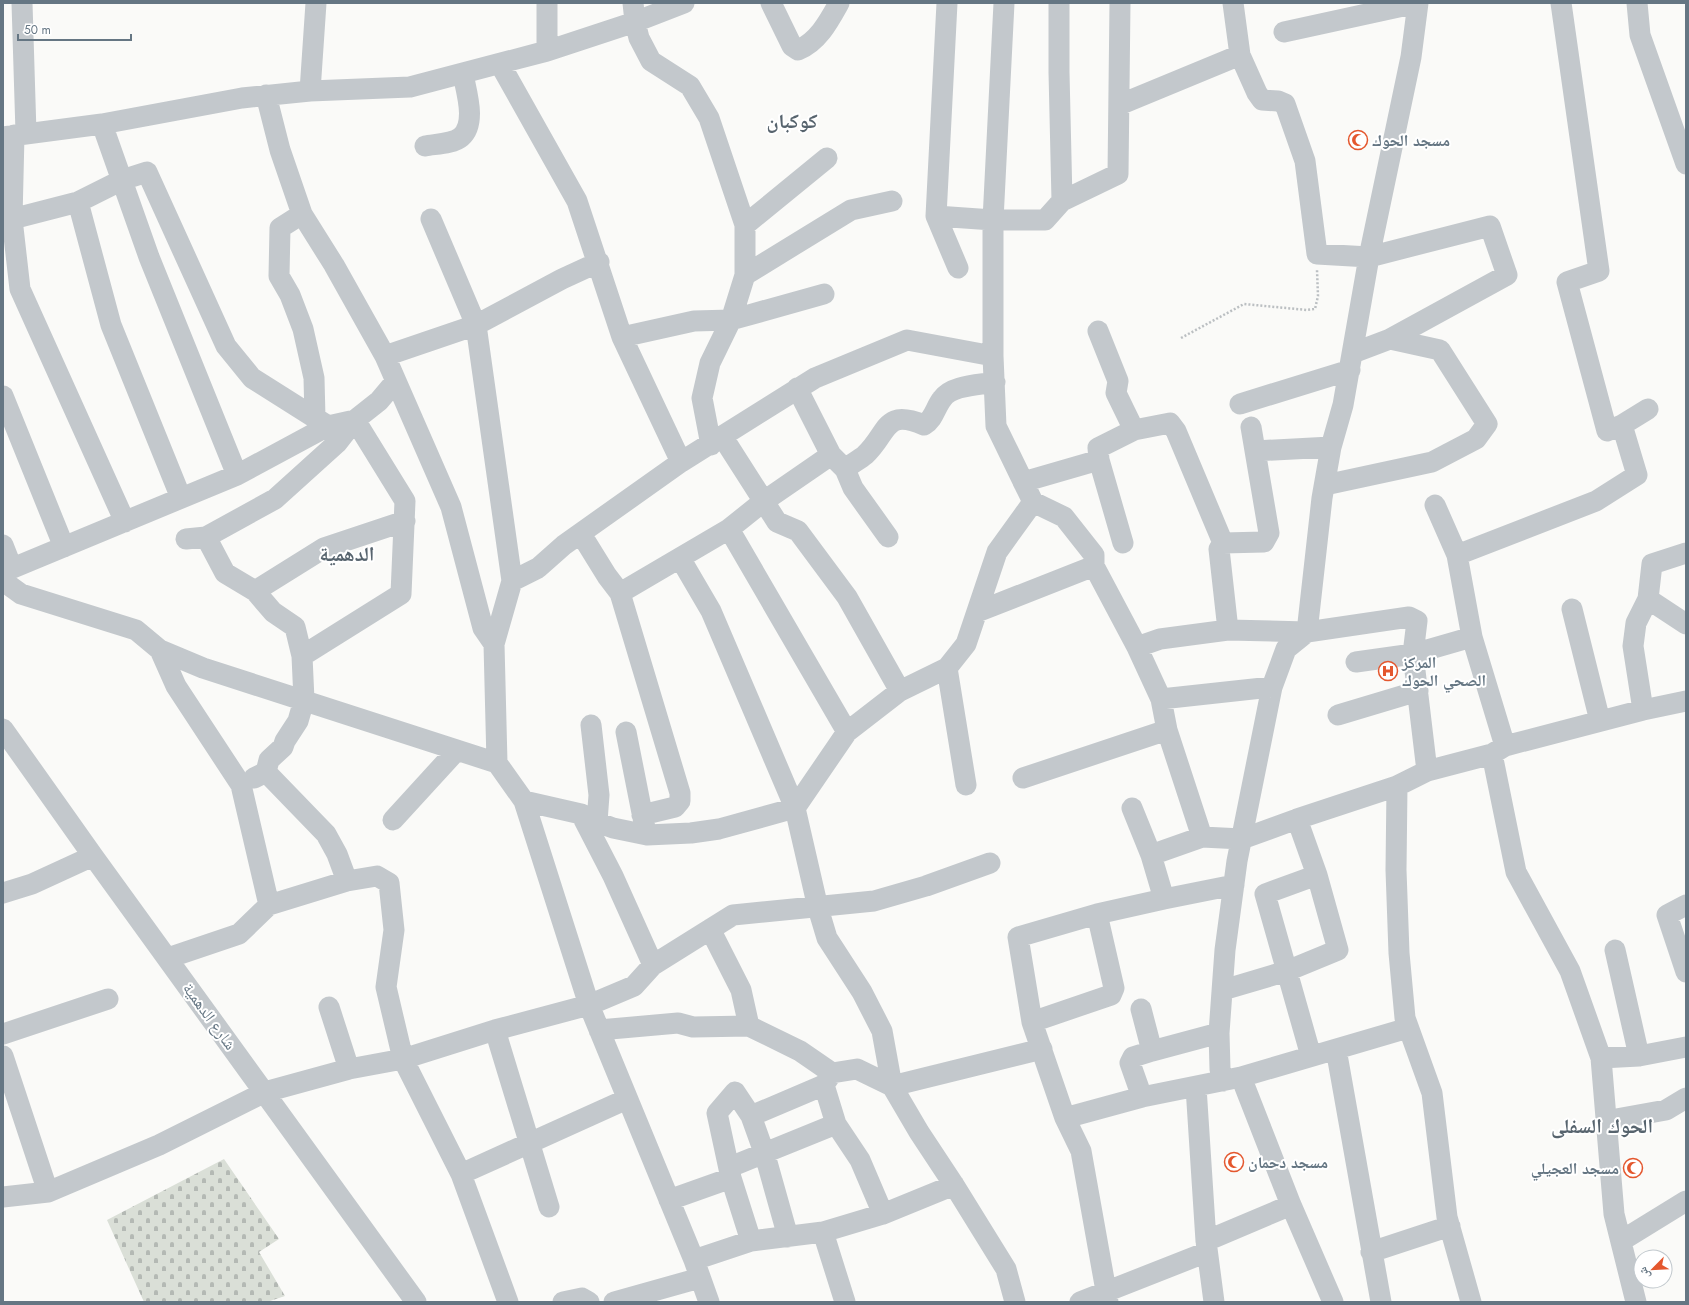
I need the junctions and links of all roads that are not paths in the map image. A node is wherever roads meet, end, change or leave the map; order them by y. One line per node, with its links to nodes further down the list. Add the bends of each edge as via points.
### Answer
1 (22, 3): 25 (street)
2 (316, 3): 21 (street)
3 (547, 3): 17 (street)
4 (684, 3): 15 (street)
5 (771, 3): 6 (street, via 792,46 798,50 814,40 829,22)
6 (839, 3)
7 (947, 3): 34 (street)
8 (1004, 3): 37 (street)
9 (1059, 3): 31 (street)
10 (1120, 3): 23 (street)
11 (1232, 3): 18 (street)
12 (1418, 3): 16 (street); 39 (street, via 1411,57)
13 (1561, 3): 61 (street, via 1599,271 1567,282 1607,431)
14 (1636, 3): 28 (street, via 1640,35)
15 (634, 13): 17 (street); 38 (street, via 639,38 651,61 690,86 709,118)
16 (1284, 32)
17 (547, 51): 19 (street)
18 (1240, 55): 23 (street); 39 (street, via 1262,100 1285,104 1305,161 1317,254)
19 (500, 64): 20 (street); 40 (street, via 577,201)
20 (463, 74): 21 (street, via 410,87); 26 (street, via 469,121 462,136)
21 (310, 91): 22 (street)
22 (266, 95): 24 (street); 33 (street, via 280,150)
23 (1119, 105): 31 (street, via 1118,174)
24 (102, 124): 25 (street); 29 (street)
25 (14, 135): 36 (street)
26 (425, 146)
27 (827, 158): 38 (street)
28 (1686, 164)
29 (122, 180): 32 (street); 60 (street, via 147,172 226,346 252,378); 70 (street, via 149,257)
30 (892, 201): 42 (street, via 851,210)
31 (1062, 201): 37 (street, via 1045,220)
32 (78, 202): 36 (street); 73 (street, via 111,325)
33 (302, 214): 50 (street); 60 (street, via 280,228 279,276 290,295 303,329)
34 (936, 216): 37 (street); 41 (street)
35 (431, 218): 46 (street)
36 (12, 219): 43 (street)
37 (993, 220): 51 (street)
38 (746, 226): 42 (street)
39 (1369, 257): 49 (street, via 1490,226 1507,275); 52 (street)
40 (599, 262): 46 (street); 48 (street)
41 (958, 268)
42 (745, 275): 45 (street)
43 (12, 290): 78 (street)
44 (824, 294): 45 (street)
45 (731, 320): 48 (street, via 694,320); 64 (street, via 710,363 702,398)
46 (476, 325): 50 (street); 90 (street)
47 (1098, 331): 63 (street, via 1118,381 1116,393)
48 (622, 337): 68 (street)
49 (1390, 339): 52 (street); 72 (street, via 1440,350 1487,424 1476,439 1432,462)
50 (385, 356): 53 (street)
51 (993, 356): 54 (street); 55 (street, via 907,340)
52 (1352, 361): 57 (street); 65 (street)
53 (395, 382): 59 (street, via 379,401); 100 (street, via 451,507 483,628)
54 (995, 382): 69 (street, via 954,390 942,398 930,421 924,425 908,418 896,419 889,424 866,454); 71 (street, via 996,426)
55 (797, 388): 64 (street); 69 (street)
56 (3, 396): 84 (street)
57 (1240, 404)
58 (1648, 409): 61 (street)
59 (355, 420): 60 (street); 77 (street, via 405,501); 91 (street, via 337,443 275,499 196,538 225,573)
60 (321, 422): 70 (street)
61 (1622, 425): 86 (street, via 1636,475 1596,501)
62 (1251, 427): 66 (street)
63 (1134, 430): 67 (street, via 1098,448); 82 (street, via 1170,423)
64 (716, 441): 68 (street); 74 (street)
65 (1331, 447): 66 (street); 72 (street)
66 (1255, 451): 82 (street, via 1270,533 1264,542)
67 (1099, 460): 71 (street); 88 (street, via 1131,543)
68 (681, 462): 80 (street)
69 (838, 462): 74 (street); 81 (street)
70 (237, 475): 73 (street)
71 (1024, 482): 75 (street)
72 (1325, 485): 98 (street)
73 (181, 498): 78 (street)
74 (764, 501): 79 (street); 108 (street, via 777,522 798,532 847,597)
75 (1033, 502): 88 (street, via 1064,518); 95 (street, via 997,552)
76 (1435, 505): 86 (street)
77 (405, 521): 91 (street, via 324,548); 104 (street, via 401,594)
78 (125, 522): 84 (street)
79 (729, 530): 87 (street); 120 (street)
80 (581, 534): 90 (street, via 538,568); 92 (street)
81 (888, 537)
82 (1223, 543): 97 (street, via 1219,549)
83 (3, 545): 89 (street)
84 (64, 547): 89 (street)
85 (1686, 553): 93 (street, via 1652,564)
86 (1457, 555): 99 (street)
87 (680, 558): 92 (street); 132 (street, via 711,612)
88 (1094, 560): 95 (street); 101 (street)
89 (6, 573): 102 (street, via 21,594 136,630)
90 (512, 581): 100 (street)
91 (255, 591): 104 (street, via 273,612 294,627)
92 (620, 593): 137 (street, via 680,793 680,801 675,807)
93 (1648, 599): 96 (street); 113 (street, via 1636,623 1633,646)
94 (1572, 609): 115 (street)
95 (977, 612): 106 (street, via 966,644)
96 (1686, 624)
97 (1228, 630): 98 (street); 101 (street, via 1160,639)
98 (1307, 632): 103 (street, via 1409,617 1417,621); 107 (street, via 1286,649)
99 (1472, 638): 103 (street); 122 (street)
100 (494, 644): 124 (street)
101 (1137, 647): 110 (street)
102 (160, 650): 111 (street, via 203,668); 128 (street, via 176,686)
103 (1413, 654): 105 (street); 109 (street)
104 (302, 656): 111 (street)
105 (1356, 662)
106 (947, 668): 108 (street); 129 (street)
107 (1272, 687): 110 (street); 139 (street)
108 (900, 691): 120 (street)
109 (1418, 691): 114 (street); 125 (street)
110 (1161, 699): 118 (street)
111 (304, 700): 121 (street); 126 (street, via 298,721 283,747 269,760)
112 (1686, 702): 113 (street)
113 (1643, 710): 115 (street)
114 (1338, 715)
115 (1600, 721): 122 (street)
116 (591, 726): 134 (street, via 599,795)
117 (3, 729): 123 (street, شارع الدهمية)
118 (1167, 730): 127 (street); 138 (street)
119 (626, 732): 137 (street)
120 (847, 732): 132 (street)
121 (457, 750): 124 (street); 136 (street)
122 (1498, 750): 125 (street); 177 (street, via 1516,872 1570,971)
123 (11, 756): 141 (street, شارع الدهمية)
124 (497, 763): 131 (street)
125 (1427, 770): 130 (street)
126 (266, 772): 128 (street); 144 (street, via 326,834)
127 (1023, 778)
128 (241, 784): 148 (street)
129 (966, 785)
130 (1397, 786): 135 (street); 165 (street, via 1396,870 1399,953)
131 (524, 801): 134 (street); 160 (street)
132 (795, 808): 137 (street, via 719,829 691,833); 150 (street)
133 (1132, 808): 140 (street)
134 (589, 818): 137 (street); 155 (street)
135 (1297, 819): 139 (street); 143 (street)
136 (393, 820)
137 (645, 825)
138 (1202, 837): 139 (street); 140 (street)
139 (1242, 839): 145 (street)
140 (1151, 855): 147 (street)
141 (93, 856): 146 (street, via 32,884); 154 (street, شارع الدهمية)
142 (990, 862): 150 (street, via 926,886 874,901)
143 (1317, 875): 156 (street, via 1338,950); 156 (street, via 1265,894)
144 (347, 881): 148 (street); 178 (street, via 377,876 389,883 394,930 386,987)
145 (1234, 885): 147 (street); 158 (street, via 1225,950)
146 (3, 893)
147 (1164, 899): 151 (street)
148 (269, 905): 154 (street, via 239,934)
149 (1686, 905): 157 (street, via 1667,914)
150 (818, 908): 152 (street, via 733,915); 182 (street, via 827,938 862,992 882,1031)
151 (1097, 914): 163 (street, via 1114,988 1111,995); 163 (street, via 1018,937)
152 (710, 929): 155 (street); 164 (street, via 741,990)
153 (1614, 950): 176 (street)
154 (168, 958): 184 (street, شارع الدهمية)
155 (653, 965): 160 (street, via 634,986)
156 (1287, 971): 158 (street); 175 (street)
157 (1686, 972)
158 (1223, 990): 168 (street)
159 (108, 999): 169 (street)
160 (589, 1005): 166 (street); 167 (street)
161 (329, 1007): 179 (street)
162 (1141, 1009): 173 (street)
163 (1032, 1022): 171 (street)
164 (749, 1026): 167 (street, via 693,1027 678,1022); 180 (street, via 800,1051)
165 (1408, 1028): 172 (street); 204 (street, via 1432,1093)
166 (495, 1030): 178 (street); 192 (street)
167 (599, 1030): 187 (street)
168 (1219, 1033): 173 (street); 181 (street, via 1220,1069)
169 (3, 1034)
170 (1686, 1047): 176 (street)
171 (1042, 1049): 182 (street); 189 (street)
172 (1336, 1049): 175 (street); 210 (street)
173 (1152, 1051): 185 (street, via 1133,1057 1130,1063)
174 (3, 1056): 197 (street)
175 (1311, 1056): 181 (street)
176 (1639, 1056): 177 (street)
177 (1601, 1058): 190 (street)
178 (403, 1059): 179 (street); 195 (street)
179 (349, 1069): 184 (street)
180 (828, 1078): 182 (street, via 857,1069); 188 (street); 191 (street)
181 (1232, 1079): 183 (street); 201 (street)
182 (892, 1086): 196 (street)
183 (1196, 1087): 185 (street); 209 (street)
184 (265, 1092): 197 (street, via 159,1145); 213 (street, شارع الدهمية)
185 (1142, 1097): 189 (street)
186 (1686, 1098): 190 (street, via 1666,1110)
187 (627, 1099): 192 (street); 199 (street)
188 (751, 1116): 193 (street); 194 (street, via 735,1092 717,1113)
189 (1066, 1118): 212 (street, via 1081,1151)
190 (1605, 1121): 208 (street, via 1614,1214)
191 (836, 1124): 193 (street); 203 (street, via 860,1160)
192 (530, 1143): 195 (street); 202 (street)
193 (765, 1155): 194 (street); 206 (street)
194 (730, 1173): 199 (street); 207 (street)
195 (461, 1174): 214 (street)
196 (954, 1185): 203 (street); 220 (street, via 1006,1270)
197 (48, 1192): 198 (street)
198 (3, 1197)
199 (669, 1200): 211 (street)
200 (1686, 1201): 208 (street)
201 (1291, 1205): 209 (street); 223 (street)
202 (549, 1208)
203 (883, 1214): 205 (street)
204 (1450, 1226): 210 (street); 225 (street)
205 (823, 1232): 206 (street); 219 (street)
206 (788, 1237): 207 (street)
207 (751, 1241): 211 (street)
208 (1621, 1241): 226 (street)
209 (1206, 1246): 212 (street); 222 (street)
210 (1370, 1252): 224 (street)
211 (697, 1269): 217 (street); 218 (street)
212 (1107, 1297): 221 (street)
213 (416, 1302)
214 (508, 1302)
215 (563, 1302): 216 (street, via 582,1298)
216 (589, 1302)
217 (614, 1302)
218 (709, 1302)
219 (845, 1302)
220 (1015, 1302)
221 (1080, 1302)
222 (1214, 1302)
223 (1333, 1302)
224 (1381, 1302)
225 (1471, 1302)
226 (1636, 1302)

